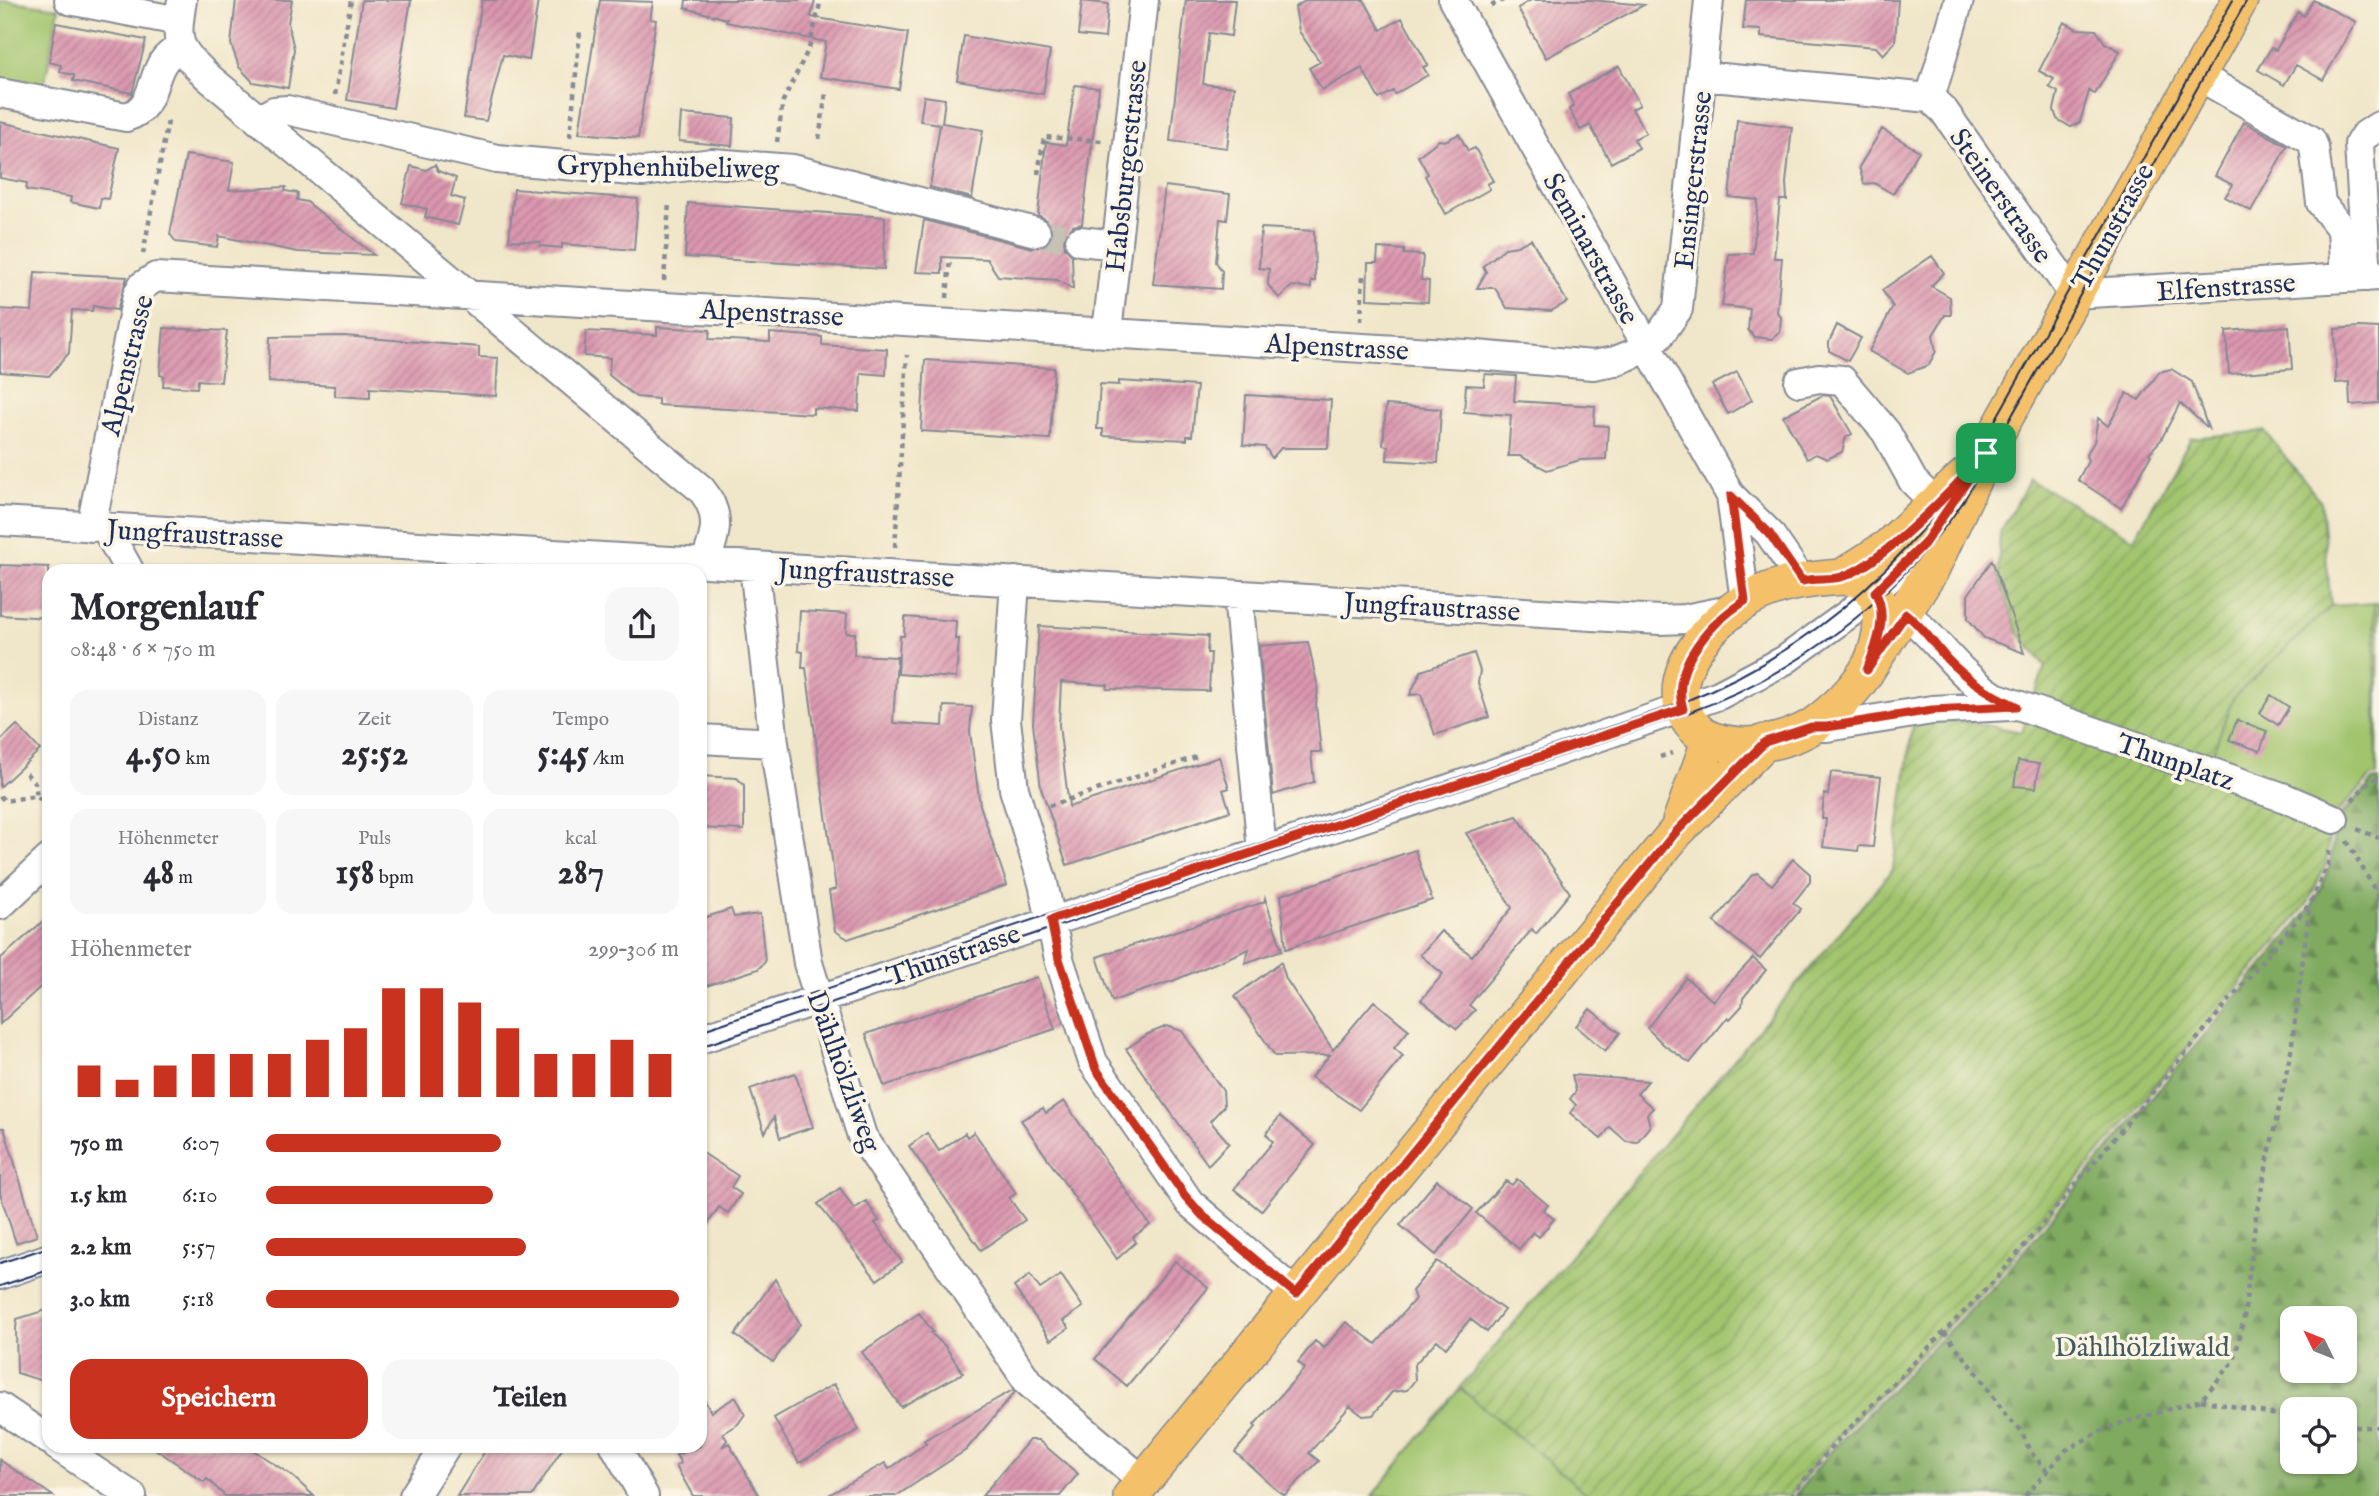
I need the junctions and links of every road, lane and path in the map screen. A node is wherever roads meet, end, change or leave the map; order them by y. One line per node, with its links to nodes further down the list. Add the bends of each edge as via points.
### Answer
1 (69, 0): 11 (street)
2 (351, 0): 16 (path)
3 (821, 0): 26 (path, via 809,48 783,102)
4 (1144, 0): 31 (street, Habsburgerstrasse)
5 (1453, 0): 42 (street, Seminarstrasse)
6 (1503, 0): 10 (path)
7 (1709, 0): 15 (street, Ensingerstrasse)
8 (1959, 0): 19 (street)
9 (2240, 0): 14 (main road, Thunstrasse)
10 (1491, 6)
11 (181, 11): 13 (street)
12 (580, 31): 25 (path)
13 (180, 49): 17 (street, via 163,60 142,110 127,117); 21 (street)
14 (2197, 75): 34 (street, via 2311,140 2321,203); 38 (main road, Thunstrasse)
15 (1702, 76): 19 (street); 42 (street, Ensingerstrasse, via 1679,303 1668,327)
16 (337, 84)
17 (0, 93)
18 (826, 93): 23 (path)
19 (1930, 98): 38 (street, Steinerstrasse, via 1944,111)
20 (169, 116): 35 (path, via 140,270)
21 (258, 120): 25 (street, Gryphenhübeliweg, via 287,110 492,158); 37 (street)
22 (2379, 126): 34 (street, via 2358,144)
23 (819, 139)
24 (1113, 143): 27 (path, via 1044,137)
25 (566, 166): 26 (street, Gryphenhübeliweg, via 643,172 712,163)
26 (773, 167): 29 (street, Gryphenhübeliweg, via 844,180)
27 (1038, 174)
28 (669, 202): 36 (path)
29 (1036, 232)
30 (1080, 241): 31 (street)
31 (1116, 245): 41 (street, Habsburgerstrasse)
32 (950, 257): 39 (path)
33 (1363, 272): 40 (path)
34 (2364, 277): 38 (street, Elfenstrasse)
35 (147, 282): 37 (street, Alpenstrasse, via 162,276); 49 (street, Alpenstrasse, via 137,296)
36 (664, 288)
37 (466, 293): 41 (street, Alpenstrasse); 51 (street, via 701,489 712,504 717,523)
38 (2073, 294): 45 (main road, Thunstrasse)
39 (947, 310)
40 (1360, 327)
41 (1107, 332): 42 (street, Alpenstrasse, via 1593,365)
42 (1646, 347): 46 (street, Seminarstrasse)
43 (907, 355): 50 (path)
44 (1799, 382): 47 (street, via 1842,380 1886,432 1913,481)
45 (1986, 453): 47 (main road, Thunstrasse); 57 (street, Thunstrasse, via 1924,544); 60 (main road, Thunstrasse)
46 (1731, 496): 56 (street, Seminarstrasse, via 1769,533); 59 (street, Seminarstrasse)
47 (1937, 505): 54 (main road, Thunstrasse, via 1879,555)
48 (0, 521): 49 (street, Jungfraustrasse)
49 (98, 527): 51 (street, Jungfraustrasse); 52 (street)
50 (895, 544)
51 (705, 563): 53 (street, Jungfraustrasse)
52 (125, 564)
53 (754, 566): 55 (street, Jungfraustrasse); 68 (street, Dählhölzliweg)
54 (1842, 577): 56 (main road); 57 (main road, via 1864,580)
55 (1015, 581): 58 (street, Jungfraustrasse); 83 (street, via 1007,727 1016,798)
56 (1802, 581): 59 (main road)
57 (1875, 592): 61 (main road, Thunplatz, via 1881,620); 63 (street, Thunstrasse, via 1786,660)
58 (1238, 595): 59 (street, Jungfraustrasse, via 1660,620); 78 (street)
59 (1738, 606): 63 (main road, via 1704,637 1684,671)
60 (1906, 614): 61 (main road, Thunstrasse); 62 (street, Thunplatz, via 1927,630 1962,673)
61 (1867, 670): 64 (main road, Thunplatz)
62 (2016, 706): 64 (street, Thunplatz, via 1965,706); 76 (street, Thunplatz)
63 (1683, 709): 66 (main road, via 1696,730); 78 (street, Thunstrasse)
64 (1811, 727): 67 (main road, Thunplatz)
65 (707, 739): 68 (street)
66 (1710, 739): 67 (main road, Thunplatz, via 1736,744); 77 (main road)
67 (1765, 742): 77 (main road)
68 (774, 743): 84 (street, Dählhölzliweg)
69 (1196, 757): 75 (path)
70 (26, 773): 73 (path, via 35,783)
71 (2379, 778): 76 (path, via 2372,779)
72 (0, 796): 73 (path, via 8,802)
73 (37, 797): 74 (path)
74 (42, 799)
75 (1052, 805)
76 (2334, 819): 80 (path); 81 (path, via 2328,864)
77 (1676, 832): 88 (main road)
78 (1262, 851): 83 (street, Thunstrasse)
79 (42, 866): 82 (street)
80 (2379, 897)
81 (2310, 904): 89 (path, via 2031,1239); 90 (path, via 2291,1051 2256,1215 2244,1318 2234,1361)
82 (0, 905)
83 (1051, 920): 84 (street, Thunstrasse); 88 (street, via 1059,959 1100,1077 1190,1203)
84 (817, 1000): 85 (street, Thunstrasse); 100 (street, Dählhölzliweg, via 870,1152 1028,1382)
85 (707, 1037)
86 (42, 1260): 87 (street)
87 (0, 1275)
88 (1296, 1294): 100 (main road)
89 (1944, 1332): 99 (path, via 2021,1430 2029,1450); 104 (path, via 1835,1443)
90 (2201, 1400): 92 (path); 99 (path, via 2108,1427 2067,1450)
91 (0, 1407): 95 (street)
92 (2280, 1416)
93 (2357, 1427): 94 (path)
94 (2379, 1427)
95 (42, 1435)
96 (68, 1453): 101 (street)
97 (442, 1453): 102 (street)
98 (619, 1453): 103 (street)
99 (2046, 1471): 105 (path)
100 (1137, 1489)
101 (132, 1496)
102 (414, 1496)
103 (644, 1496)
104 (1791, 1496)
105 (2025, 1496)

